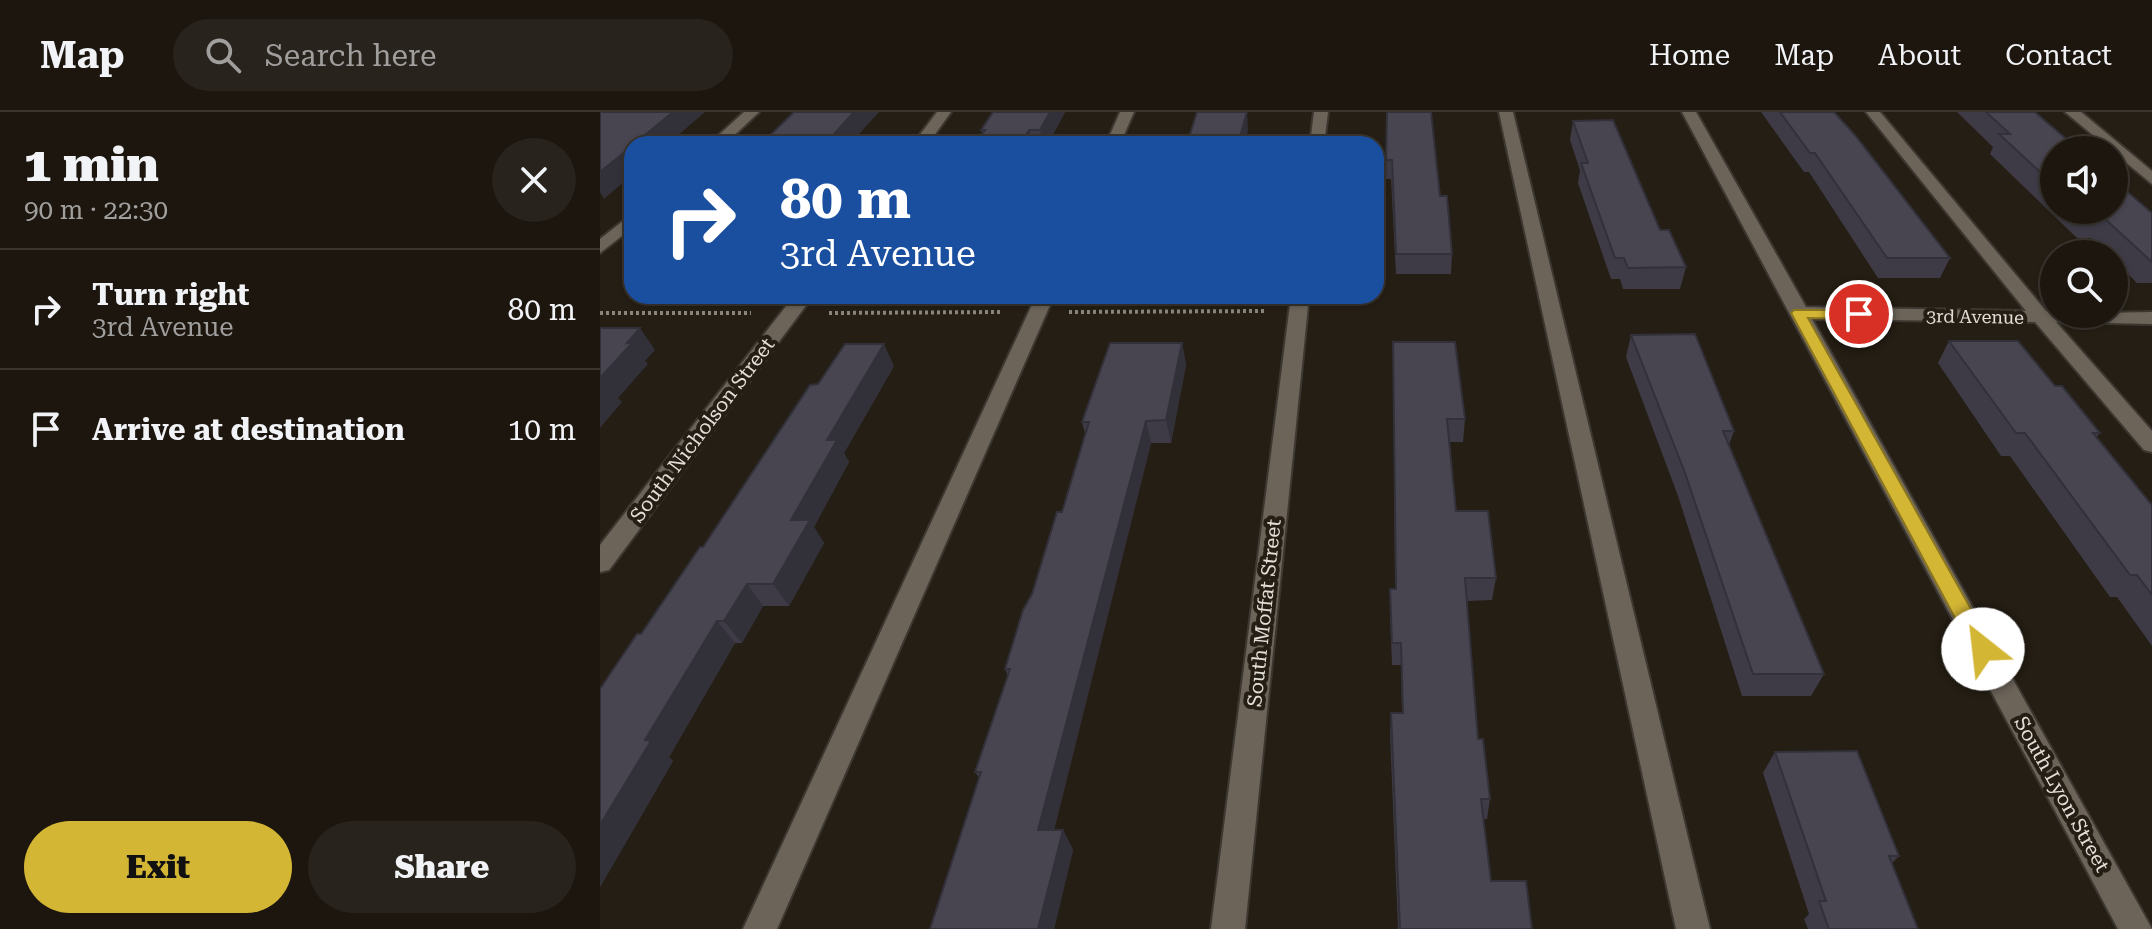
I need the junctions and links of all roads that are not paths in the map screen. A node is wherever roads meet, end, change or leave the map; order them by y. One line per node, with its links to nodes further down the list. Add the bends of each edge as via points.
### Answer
1 (752, 112): 9 (street)
2 (944, 112): 10 (street)
3 (1127, 112): 11 (street)
4 (1321, 112): 12 (street)
5 (1506, 112): 29 (street)
6 (1689, 112): 19 (street, South Lyon Street)
7 (1873, 112): 20 (street)
8 (2072, 112): 13 (street)
9 (725, 136)
10 (926, 136)
11 (1116, 136)
12 (1318, 136)
13 (2152, 179)
14 (624, 226): 15 (street)
15 (600, 248)
16 (798, 304): 26 (street, South Nicholson Street)
17 (1041, 304): 27 (street)
18 (1299, 304): 28 (street, South Moffat Street)
19 (1799, 313): 21 (street, 3rd Avenue); 30 (street, South Lyon Street)
20 (2040, 316)
21 (2040, 318)
22 (2128, 318): 23 (street, 3rd Avenue)
23 (2152, 318)
24 (2051, 328): 25 (street)
25 (2152, 445)
26 (600, 563)
27 (760, 929)
28 (1228, 929)
29 (1693, 929)
30 (2136, 929)

